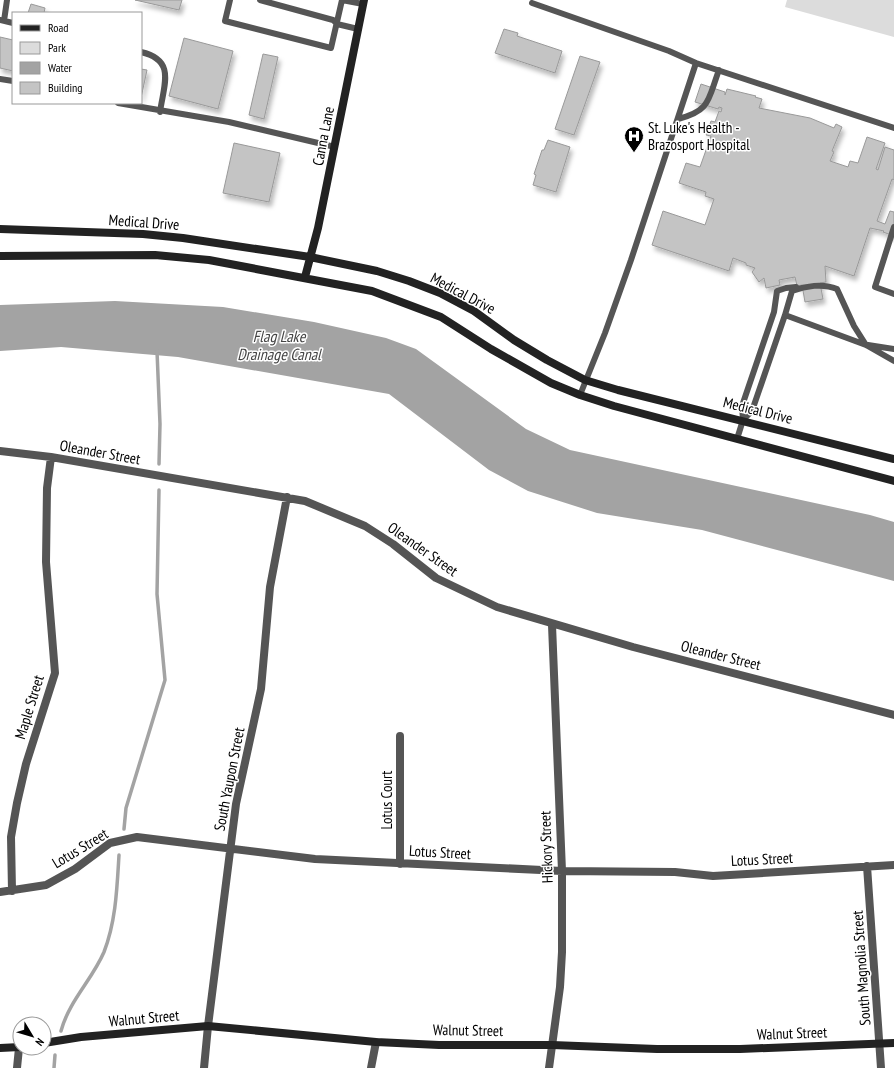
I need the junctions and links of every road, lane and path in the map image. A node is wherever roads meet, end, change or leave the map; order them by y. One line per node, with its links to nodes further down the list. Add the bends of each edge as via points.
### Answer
1 (7, 0): 7 (lane)
2 (230, 0): 9 (lane, via 225,21 330,48)
3 (260, 0): 9 (lane, via 333,20)
4 (342, 0): 5 (lane); 9 (lane)
5 (364, 2): 10 (street, Canna Lane)
6 (532, 3): 12 (lane)
7 (2, 20): 8 (lane)
8 (12, 23)
9 (337, 24): 10 (lane)
10 (358, 29): 20 (street, Canna Lane)
11 (142, 52): 17 (lane, via 158,58 166,70)
12 (696, 63): 13 (lane); 18 (lane)
13 (719, 70): 18 (lane, via 702,110); 19 (lane)
14 (0, 79): 15 (lane)
15 (12, 81)
16 (123, 104): 17 (lane)
17 (160, 112): 20 (lane, via 229,122)
18 (678, 119): 32 (lane, via 605,333)
19 (894, 128)
20 (335, 147): 24 (street, Canna Lane)
21 (894, 226): 27 (lane, via 875,287)
22 (0, 229): 24 (street, Medical Drive, via 143,234)
23 (0, 256): 25 (street, Medical Drive, via 155,255 209,260)
24 (310, 258): 25 (street, Canna Lane); 32 (street, Medical Drive, via 377,271 440,293 474,311 547,360)
25 (304, 277): 33 (street, Medical Drive, via 372,291 419,307 441,317 525,369)
26 (804, 286): 28 (lane, via 792,291); 29 (lane, via 837,289); 34 (lane, via 777,291 774,312 742,406)
27 (894, 294)
28 (786, 315): 29 (lane); 34 (lane, via 752,411)
29 (866, 345): 30 (lane); 31 (lane)
30 (894, 349)
31 (894, 361)
32 (585, 380): 33 (lane); 34 (street, Medical Drive)
33 (580, 395): 35 (street, Medical Drive)
34 (743, 420): 35 (lane); 38 (street, Medical Drive)
35 (737, 439): 39 (street, Medical Drive)
36 (0, 451): 37 (street, Oleander Street)
37 (51, 457): 40 (street, Oleander Street); 49 (street, Maple Street, via 47,488 46,562 55,673 26,764 17,803 11,837)
38 (894, 458)
39 (894, 481)
40 (287, 497): 41 (street, Oleander Street, via 305,501 365,526 393,544 430,574 461,592); 44 (street, South Yaupon Street, via 270,587 261,689 236,804)
41 (552, 625): 42 (street, Oleander Street); 48 (street, Hickory Street)
42 (894, 715)
43 (400, 736): 45 (street, Lotus Court)
44 (231, 848): 45 (street, Lotus Street, via 315,859); 49 (street, Lotus Street, via 138,836 110,843 75,869 46,885); 51 (street, South Yaupon Street)
45 (400, 864): 48 (street, Lotus Street)
46 (894, 865): 47 (street, Lotus Street)
47 (868, 866): 48 (street, Lotus Street, via 713,876 675,872); 55 (street, South Magnolia Street)
48 (562, 872): 56 (street, Hickory Street, via 561,966)
49 (12, 891): 50 (street, Lotus Street)
50 (0, 892)
51 (208, 1026): 52 (street, Walnut Street); 53 (street, Walnut Street); 61 (street, South Yaupon Street)
52 (52, 1042)
53 (376, 1042): 56 (street, Walnut Street); 62 (street)
54 (894, 1043): 55 (street, Walnut Street)
55 (880, 1044): 56 (street, Walnut Street, via 740,1049); 64 (street, South Magnolia Street)
56 (552, 1045): 63 (street, Hickory Street)
57 (0, 1048): 58 (street)
58 (12, 1048)
59 (19, 1056): 60 (street)
60 (17, 1068)
61 (204, 1068)
62 (371, 1068)
63 (549, 1068)
64 (881, 1068)

